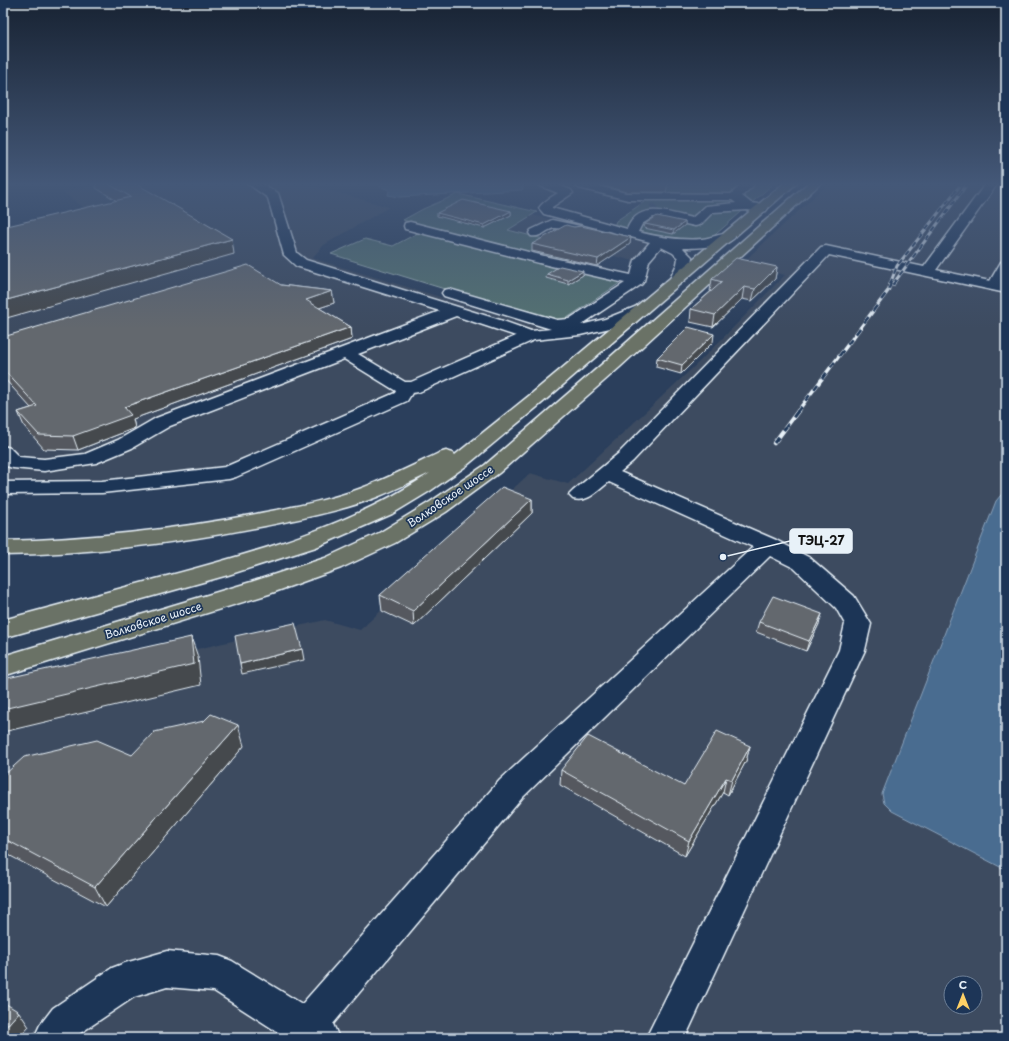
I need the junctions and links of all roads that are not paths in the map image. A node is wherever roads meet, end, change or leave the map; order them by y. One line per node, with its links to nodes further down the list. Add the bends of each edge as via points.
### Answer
1 (284, 232): 21 (lane, via 291,255 301,263)
2 (432, 232): 17 (lane)
3 (596, 232): 9 (lane)
4 (609, 232): 9 (lane)
5 (626, 232): 9 (lane)
6 (733, 232): 10 (main road, Волковское шоссе)
7 (761, 232): 35 (main road, Волковское шоссе, via 492,469 438,507 387,538 332,563 260,588)
8 (957, 232): 14 (lane)
9 (622, 236): 11 (lane)
10 (728, 236): 11 (lane, via 699,245); 16 (main road, Волковское шоссе)
11 (659, 241): 16 (lane, via 678,250 685,257); 17 (lane, via 642,260)
12 (326, 256): 15 (lane)
13 (1006, 264): 18 (lane)
14 (927, 272): 18 (lane); 28 (lane, via 826,250 626,457)
15 (385, 274)
16 (677, 280): 20 (main road, Волковское шоссе)
17 (637, 281): 19 (lane, via 573,323 556,325)
18 (1000, 288)
19 (437, 290)
20 (640, 310): 22 (lane, via 610,323 580,330); 25 (main road, Волковское шоссе)
21 (455, 311): 22 (lane); 23 (lane)
22 (530, 336): 24 (lane, via 421,386)
23 (345, 353): 24 (lane, via 401,387); 27 (lane, via 163,422)
24 (407, 388): 29 (lane, via 401,397 229,474)
25 (536, 399): 33 (main road, via 451,455 368,493 328,505 199,532 134,541 78,546); 34 (main road, Волковское шоссе, via 459,462 423,487 384,509 308,542 220,570)
26 (3, 452): 27 (lane, via 13,462 44,465)
27 (102, 455): 29 (lane)
28 (606, 474): 31 (lane); 32 (lane)
29 (129, 484): 30 (lane, via 102,487)
30 (3, 488)
31 (580, 495)
32 (768, 545): 36 (lane, via 511,789); 38 (lane, via 802,563 845,602 858,624 852,650)
33 (3, 548)
34 (3, 629)
35 (3, 666)
36 (313, 1033): 37 (lane, via 218,974 167,968 124,981 66,1021)
37 (53, 1038)
38 (665, 1038)

